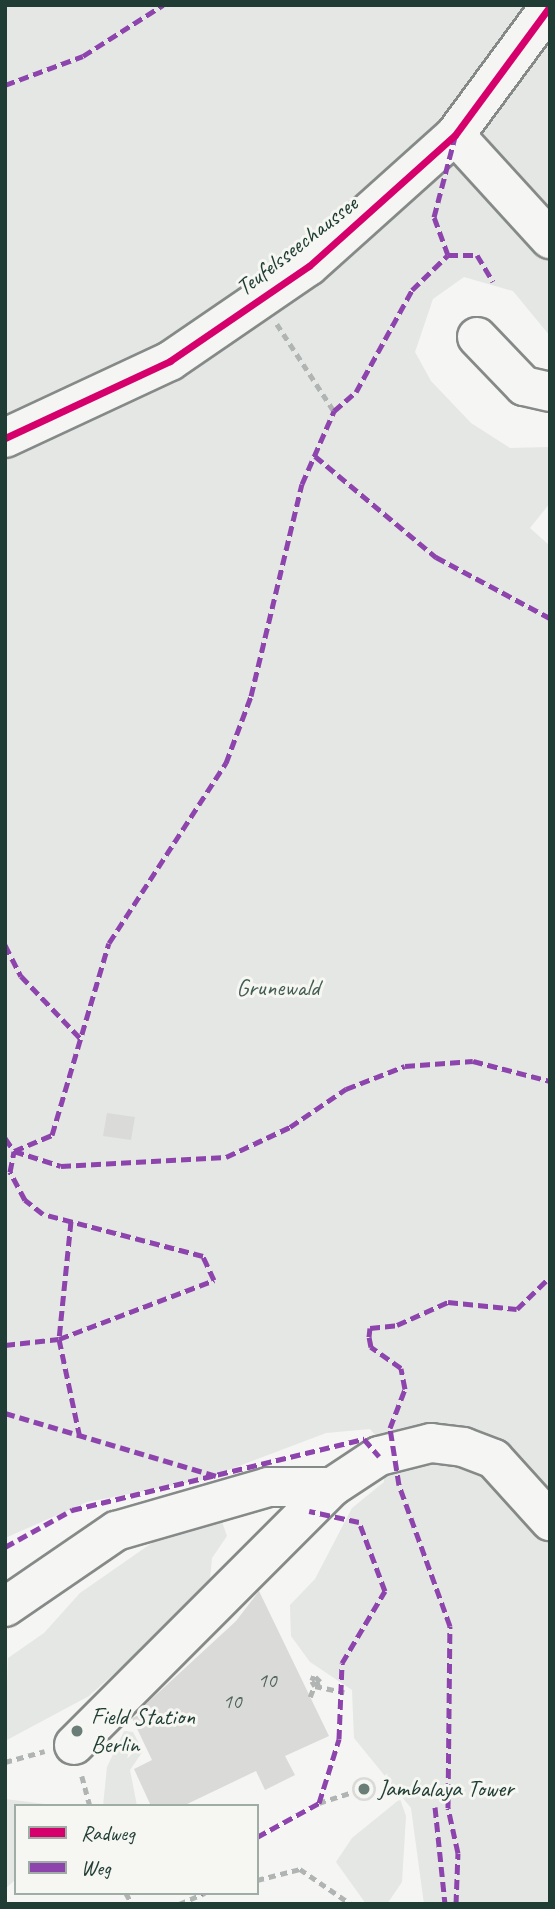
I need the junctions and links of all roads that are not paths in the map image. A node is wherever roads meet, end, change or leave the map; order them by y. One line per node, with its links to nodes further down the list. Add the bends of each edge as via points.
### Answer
1 (550, 6): 2 (street, Teufelsseechaussee)
2 (456, 135): 3 (street); 6 (street, Teufelsseechaussee, via 309,266 218,331 88,404)
3 (550, 239)
4 (477, 337): 5 (street, via 524,386)
5 (550, 392)
6 (5, 438)
7 (332, 1487): 8 (street, via 379,1456 409,1446 463,1447 494,1459); 9 (street, via 268,1487 116,1531); 10 (street)
8 (550, 1521)
9 (5, 1608)
10 (74, 1745)

